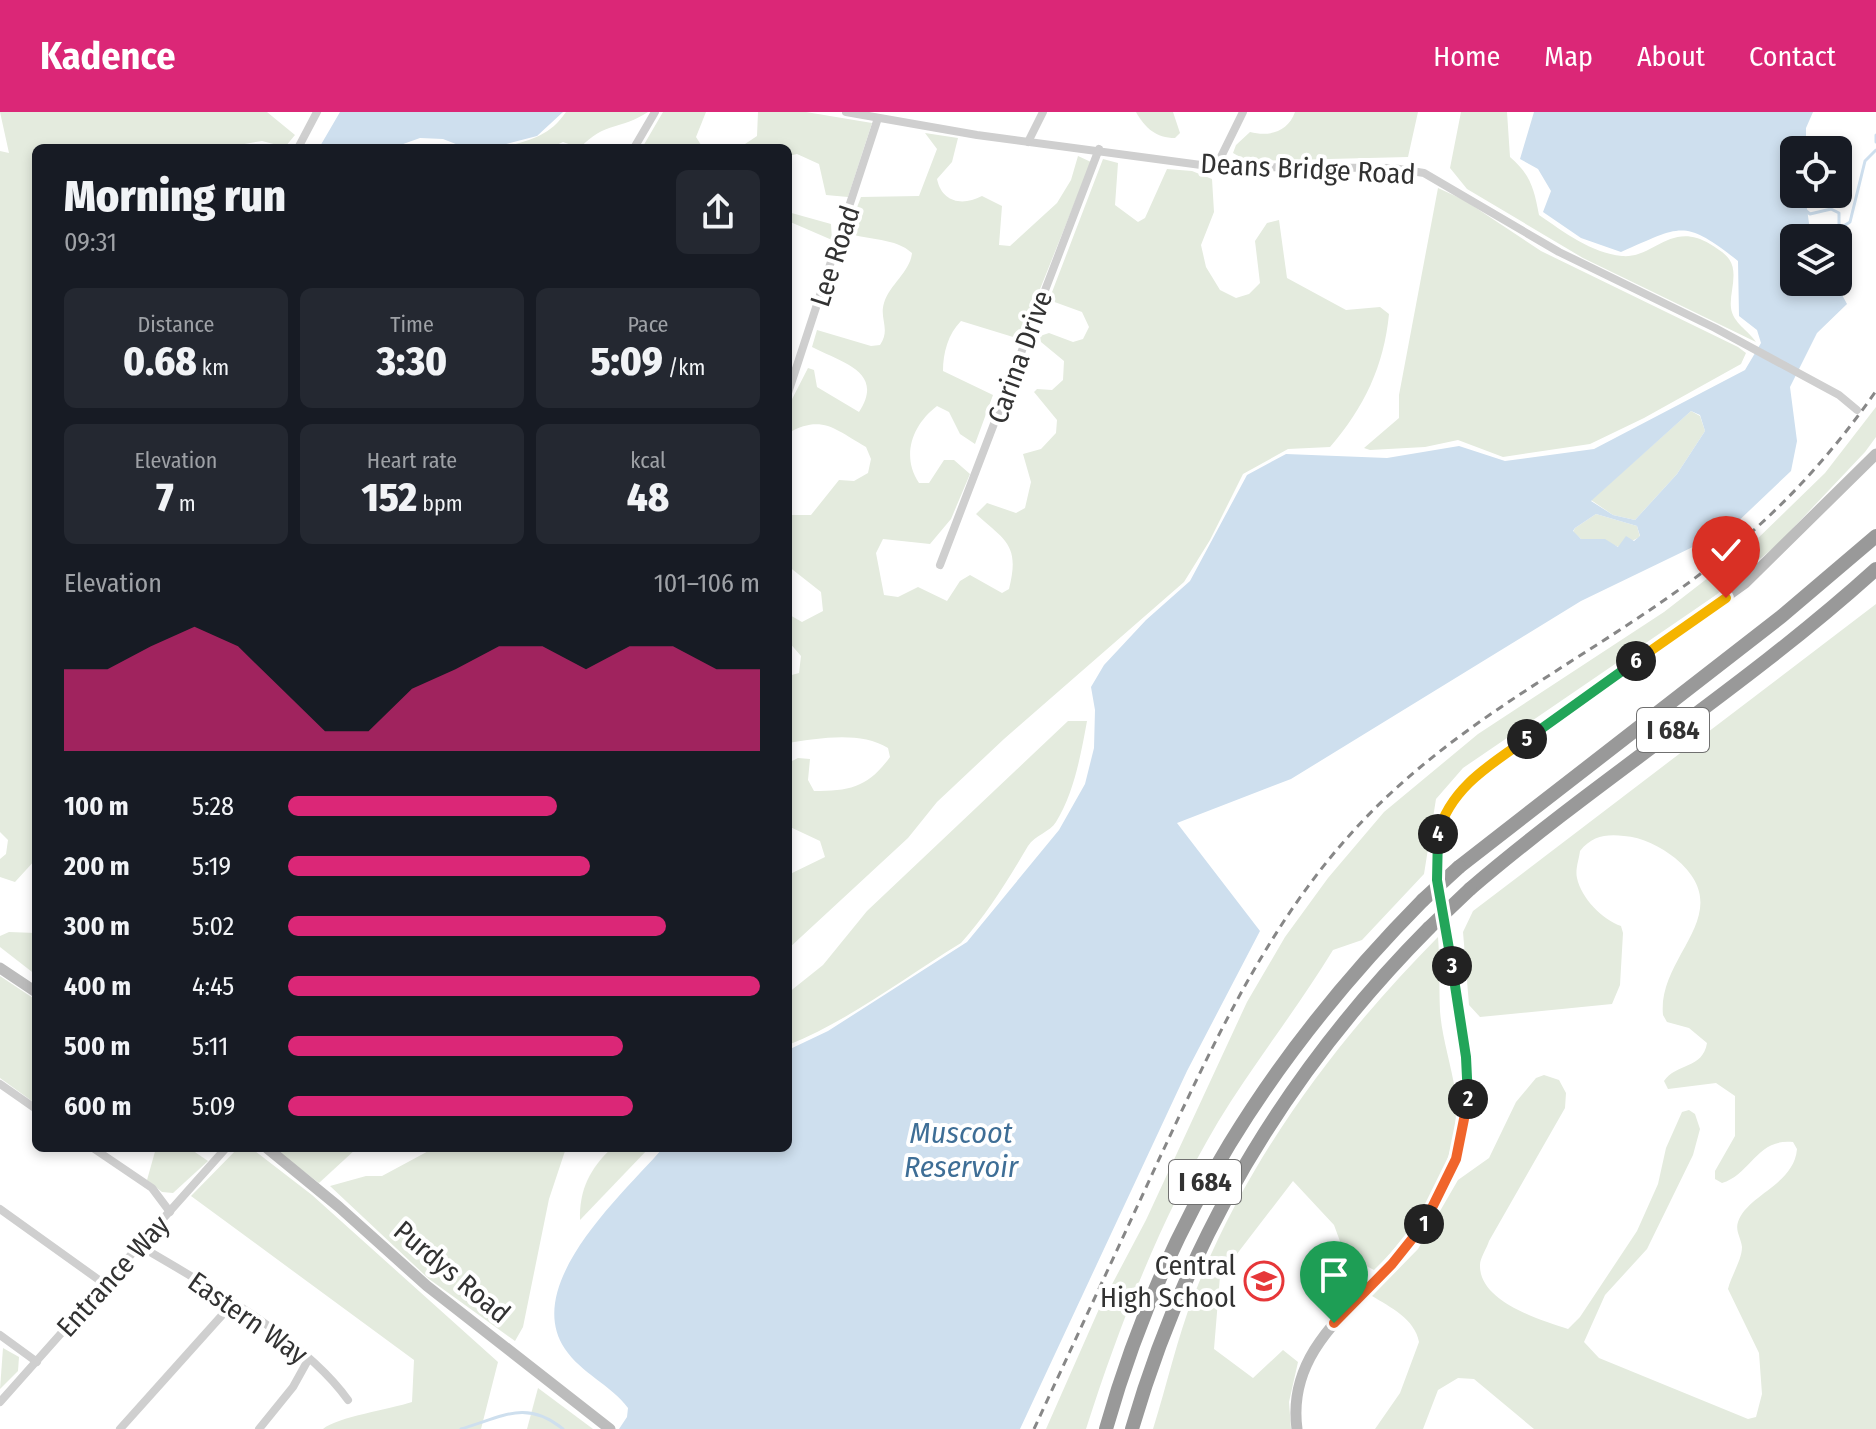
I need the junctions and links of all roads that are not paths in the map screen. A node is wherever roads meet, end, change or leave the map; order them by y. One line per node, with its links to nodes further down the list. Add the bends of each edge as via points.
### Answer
1 (317, 112): 8 (street)
2 (655, 112): 9 (street)
3 (846, 112): 6 (street, Deans Bridge Road)
4 (1043, 112): 7 (street)
5 (1243, 112): 11 (street)
6 (878, 118): 7 (street, Deans Bridge Road); 12 (street, Lee Road)
7 (1028, 142): 10 (street, Deans Bridge Road)
8 (300, 144)
9 (636, 144)
10 (1099, 149): 11 (street, Deans Bridge Road); 16 (street, Carina Drive)
11 (1216, 167): 13 (street, Deans Bridge Road, via 1393,168 1424,173 1592,270 1757,350)
12 (792, 381)
13 (1857, 410)
14 (1876, 454): 40 (main road, via 1745,583 1487,768 1448,809 1437,841 1437,880 1468,1076 1456,1159 1416,1236 1312,1349 1296,1390)
15 (1876, 536): 38 (highway, I 684, bridge, via 1782,616 1459,867 1312,1022 1228,1144 1161,1276)
16 (940, 565)
17 (1876, 569): 39 (highway, I 684, bridge, via 1470,889 1330,1037 1248,1156 1182,1285)
18 (0, 968): 19 (main road)
19 (32, 989)
20 (0, 1084): 21 (street)
21 (32, 1106)
22 (99, 1152): 26 (street, via 152,1188)
23 (222, 1152): 26 (street, Entrance Way)
24 (272, 1152): 37 (main road, Purdys Road, via 427,1286)
25 (0, 1209): 28 (street)
26 (170, 1212): 27 (street, Entrance Way)
27 (140, 1246): 28 (street, Entrance Way); 29 (street, Eastern Way)
28 (106, 1285): 32 (street, Entrance Way)
29 (233, 1303): 31 (street, Eastern Way); 35 (street)
30 (0, 1335): 32 (street)
31 (308, 1360): 33 (street, Eastern Way, via 336,1382); 36 (street)
32 (37, 1362): 34 (street, Entrance Way)
33 (348, 1400)
34 (0, 1402)
35 (120, 1429)
36 (259, 1429)
37 (610, 1429)
38 (1106, 1429)
39 (1132, 1429)
40 (1297, 1429)

